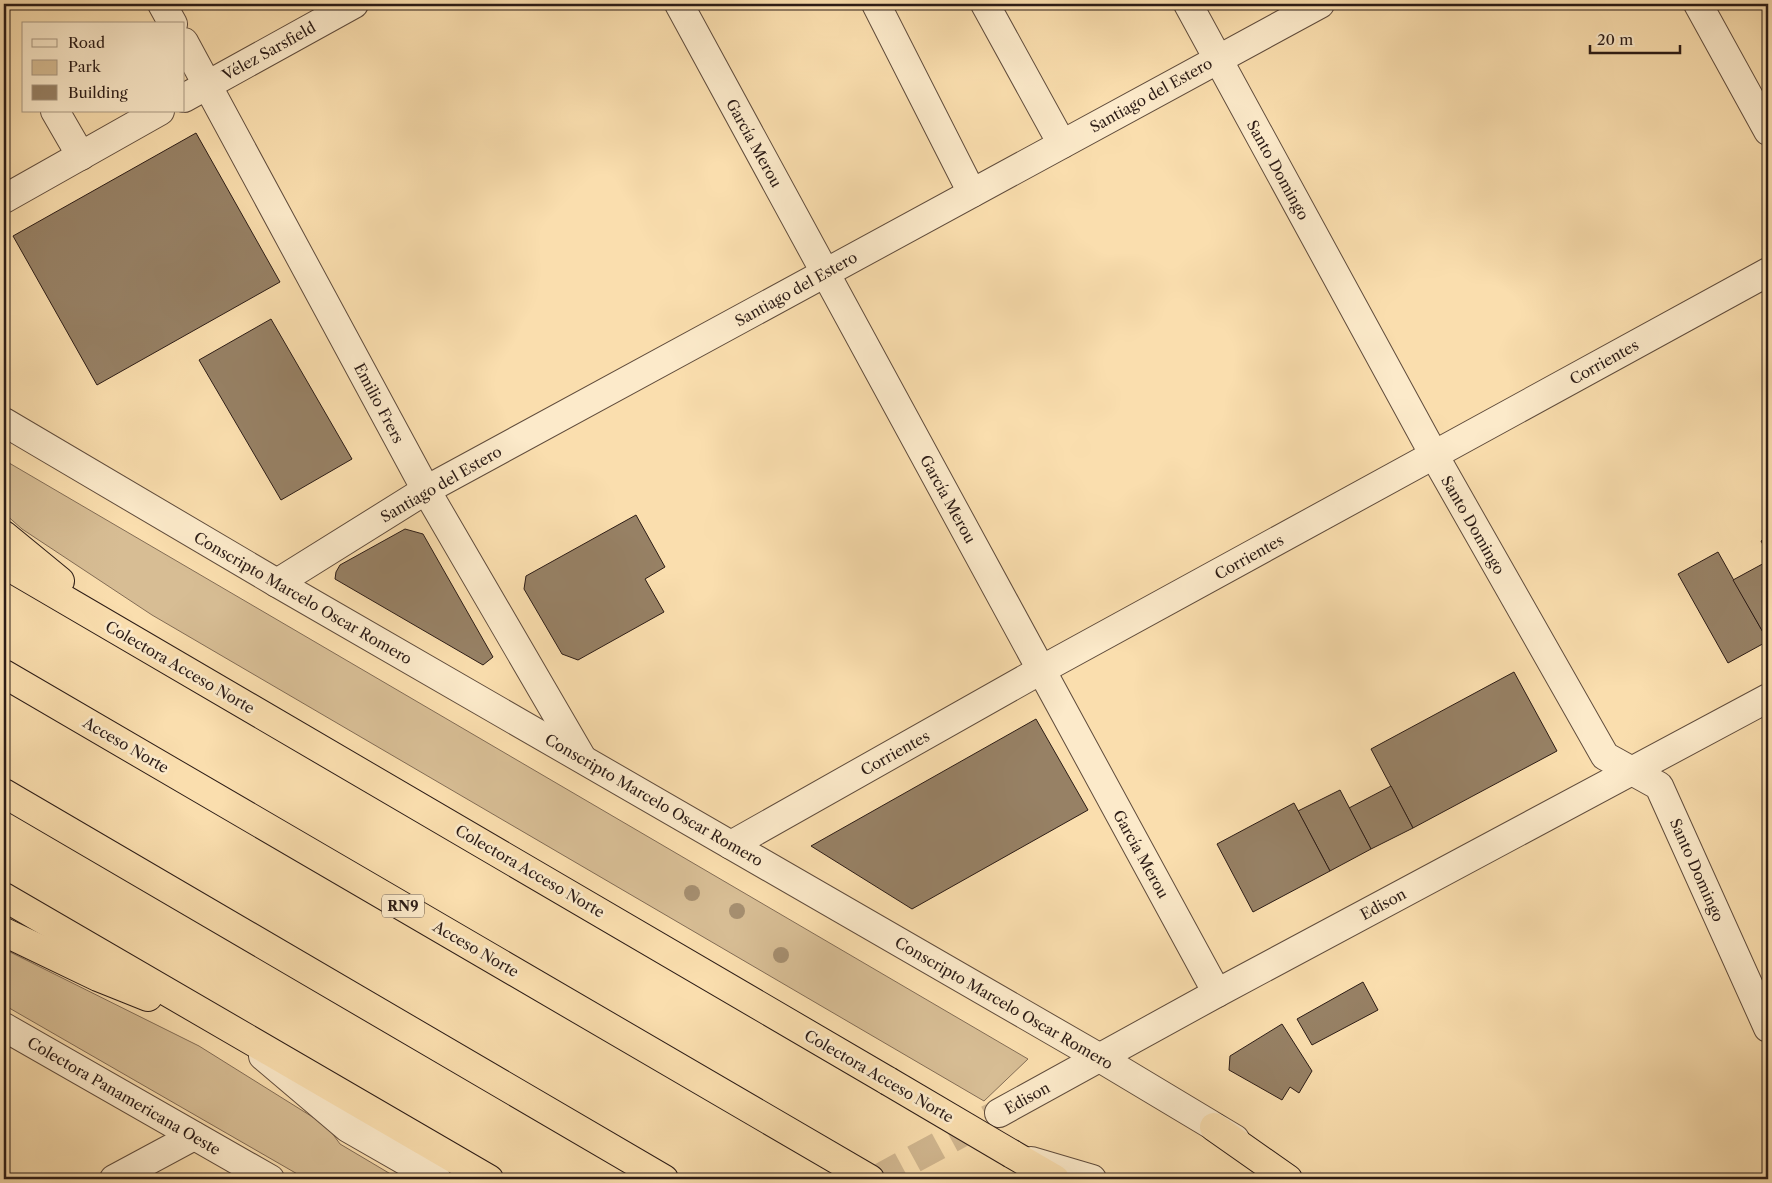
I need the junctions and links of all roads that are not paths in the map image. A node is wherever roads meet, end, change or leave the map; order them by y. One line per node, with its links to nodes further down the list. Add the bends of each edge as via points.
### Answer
1 (162, 4): 9 (street)
2 (354, 4): 12 (street, Vélez Sarsfield)
3 (679, 4): 22 (street, García Merou)
4 (876, 4): 19 (street)
5 (985, 4): 17 (street)
6 (1188, 4): 11 (street, Santo Domingo)
7 (1320, 4): 11 (street, Santiago del Estero)
8 (1698, 4): 16 (street)
9 (172, 22)
10 (185, 44): 12 (street, Emilio Frers)
11 (1218, 59): 17 (street, Santiago del Estero); 24 (street, Santo Domingo)
12 (208, 85): 13 (street, Vélez Sarsfield); 25 (street, Emilio Frers)
13 (185, 97)
14 (56, 112): 18 (street)
15 (158, 112): 18 (street)
16 (1768, 131)
17 (1062, 144): 19 (street, Santiago del Estero)
18 (81, 156): 20 (street)
19 (972, 193): 22 (street, Santiago del Estero)
20 (4, 199)
21 (1768, 272): 24 (street, Corrientes)
22 (825, 273): 25 (street, Santiago del Estero); 30 (street, García Merou)
23 (4, 422): 28 (street, Conscripto Marcelo Oscar Romero)
24 (1434, 455): 30 (street, Corrientes); 34 (street, Santo Domingo, via 1605,756)
25 (426, 490): 28 (street, Santiago del Estero); 33 (street, Emilio Frers)
26 (4, 535): 29 (highway)
27 (4, 564): 29 (highway, Colectora Acceso Norte)
28 (277, 583): 33 (street, Conscripto Marcelo Oscar Romero)
29 (129, 637): 47 (highway, Colectora Acceso Norte, bridge)
30 (1041, 670): 36 (street, Corrientes); 39 (street, García Merou)
31 (4, 674): 53 (highway, Acceso Norte / RN9)
32 (1768, 698): 34 (street, Edison)
33 (583, 760): 36 (street, Conscripto Marcelo Oscar Romero)
34 (1631, 771): 39 (street, Edison); 41 (street, Santo Domingo, via 1659,786)
35 (4, 794): 52 (highway)
36 (732, 845): 43 (street, Conscripto Marcelo Oscar Romero)
37 (4, 897): 42 (highway)
38 (4, 932): 42 (highway, via 98,977)
39 (1217, 993): 43 (street, Edison)
40 (4, 1027): 46 (street, Colectora Panamericana Oeste)
41 (1768, 1028)
42 (233, 1031): 50 (street, via 348,1128); 51 (highway)
43 (1100, 1058): 44 (street, Edison); 45 (street, Conscripto Marcelo Oscar Romero)
44 (999, 1113)
45 (1214, 1127): 56 (highway); 57 (street, Conscripto Marcelo Oscar Romero)
46 (194, 1136): 48 (street); 49 (street, Colectora Panamericana Oeste)
47 (1015, 1156): 54 (highway, Colectora Acceso Norte); 55 (street)
48 (114, 1179)
49 (270, 1179)
50 (437, 1179)
51 (489, 1179)
52 (664, 1179)
53 (870, 1179)
54 (1055, 1179)
55 (1092, 1179)
56 (1288, 1179)
57 (1303, 1179)

